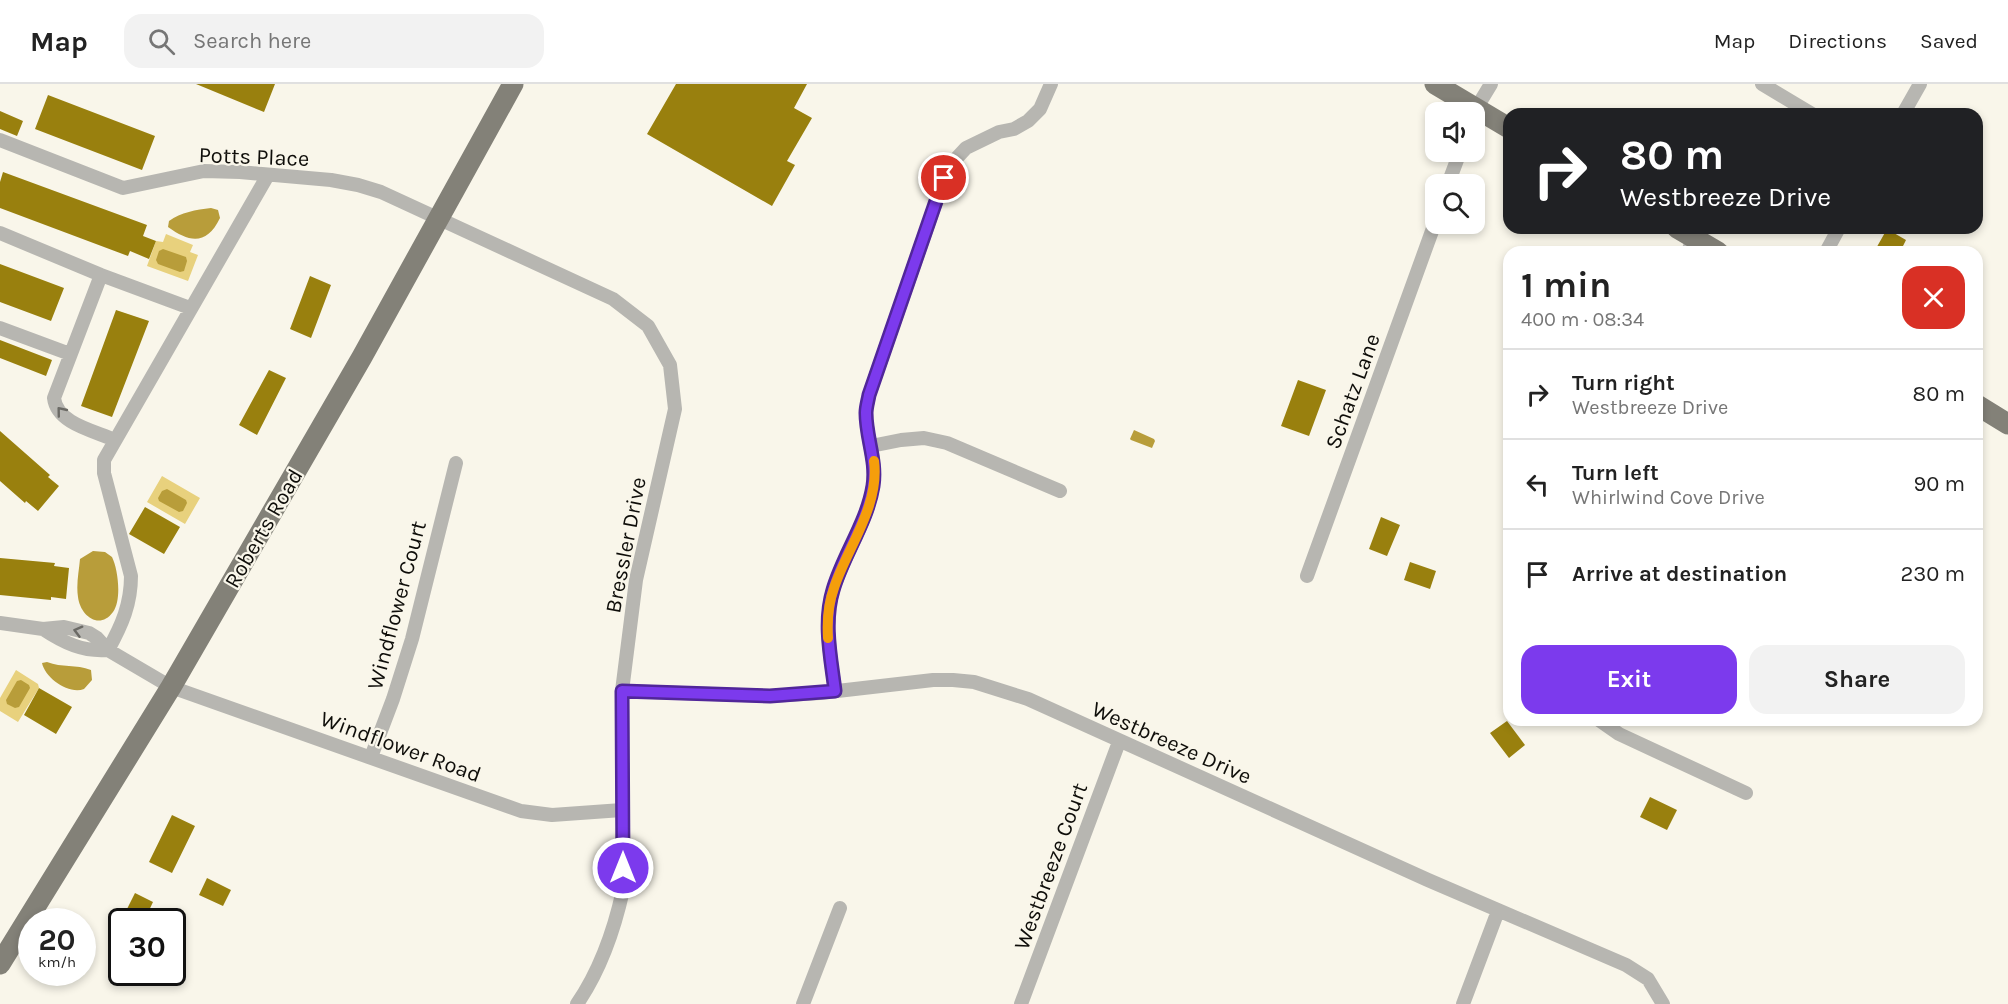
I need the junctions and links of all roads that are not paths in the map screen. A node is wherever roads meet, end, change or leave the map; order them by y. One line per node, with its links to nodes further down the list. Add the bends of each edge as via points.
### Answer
1 (513, 84): 15 (main road, Roberts Road)
2 (1051, 84): 27 (street, via 1040,109 1028,121 966,148 944,178 869,395 866,414)
3 (1435, 84): 7 (main road)
4 (1491, 84): 8 (street)
5 (1762, 84): 9 (street)
6 (1920, 84): 10 (street)
7 (1463, 102)
8 (1480, 102)
9 (1802, 108)
10 (1906, 108)
11 (1485, 115): 12 (main road)
12 (1503, 125)
13 (0, 141): 14 (street, Potts Place, via 123,188 204,171)
14 (268, 175): 15 (street, Potts Place, via 358,185); 21 (street)
15 (438, 219): 33 (main road, Roberts Road); 34 (street, Bressler Drive, via 613,299 648,326 670,365 675,409 636,580)
16 (0, 233): 20 (street)
17 (1431, 234): 30 (street, Schatz Lane)
18 (1686, 239): 19 (main road)
19 (1703, 246)
20 (101, 275): 21 (street); 23 (street)
21 (190, 308): 26 (street)
22 (0, 328): 23 (street)
23 (70, 354): 26 (street, one-way to 23, via 63,416 55,404 56,388)
24 (1983, 409): 25 (main road)
25 (2008, 424)
26 (115, 440): 32 (street, via 103,467 131,576 131,591 124,619)
27 (871, 446): 29 (street, via 924,438 946,443); 35 (street, via 874,467 868,506 833,589 828,612)
28 (456, 463): 38 (street, Windflower Court, via 411,639)
29 (1060, 491)
30 (1307, 576)
31 (0, 623): 32 (street, Windflower Road, via 43,629 64,627 89,633)
32 (108, 650): 33 (street, Windflower Road)
33 (171, 687): 38 (street, Windflower Road); 43 (main road, Roberts Road)
34 (622, 691): 35 (street, Westbreeze Drive, via 770,696); 40 (street, Bressler Drive)
35 (835, 691): 37 (street, Westbreeze Drive, via 933,680 974,682 1028,699)
36 (1608, 726): 39 (street)
37 (1119, 742): 42 (street, Westbreeze Drive); 47 (street, Westbreeze Court)
38 (371, 758): 40 (street, Windflower Road, via 521,811 552,815)
39 (1746, 793)
40 (622, 810): 45 (street, Bressler Drive, via 623,890 617,919 599,967)
41 (840, 908): 46 (street)
42 (1498, 910): 44 (street, Westbreeze Drive, via 1626,965 1648,979); 48 (street)
43 (0, 964)
44 (1663, 1002)
45 (577, 1004)
46 (803, 1004)
47 (1021, 1004)
48 (1463, 1004)

